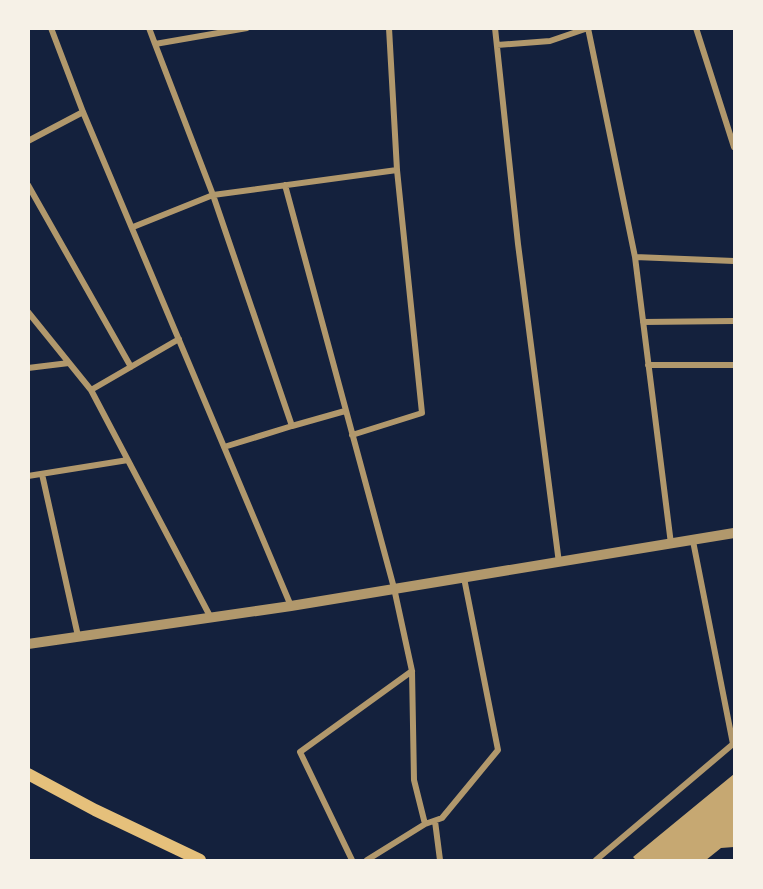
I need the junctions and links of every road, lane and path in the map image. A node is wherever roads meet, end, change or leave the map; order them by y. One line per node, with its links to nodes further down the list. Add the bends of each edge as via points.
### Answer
1 (51, 28): 11 (street)
2 (148, 28): 9 (street)
3 (247, 28): 8 (street)
4 (390, 28): 14 (street)
5 (495, 28): 10 (street)
6 (588, 28): 10 (street, via 550,41); 19 (street)
7 (696, 28): 13 (street)
8 (203, 32): 9 (street)
9 (155, 44): 17 (street)
10 (497, 45): 42 (street, via 518,244)
11 (82, 112): 12 (street); 18 (street)
12 (28, 141)
13 (735, 147)
14 (397, 170): 16 (street); 34 (street, via 423,413)
15 (28, 185): 29 (street)
16 (285, 185): 17 (street); 32 (street)
17 (213, 195): 18 (street); 33 (street)
18 (133, 227): 25 (street)
19 (636, 257): 20 (street); 23 (street)
20 (735, 261)
21 (28, 312): 24 (street)
22 (735, 321): 23 (street)
23 (643, 322): 28 (street)
24 (32, 323): 26 (street)
25 (179, 339): 29 (street); 35 (street)
26 (69, 363): 30 (street); 31 (street)
27 (735, 365): 28 (street)
28 (648, 366): 41 (street)
29 (131, 367): 31 (street)
30 (28, 368)
31 (91, 390): 36 (street)
32 (345, 411): 33 (street); 34 (street)
33 (291, 426): 35 (street)
34 (352, 435): 44 (street)
35 (224, 447): 45 (street)
36 (128, 460): 37 (street); 46 (street)
37 (42, 474): 38 (street); 47 (street)
38 (28, 476)
39 (735, 533): 40 (street)
40 (693, 541): 41 (street); 50 (street)
41 (671, 545): 42 (street)
42 (560, 563): 43 (street)
43 (464, 578): 44 (street); 52 (street, via 498,750 442,818)
44 (394, 588): 45 (street); 49 (street)
45 (291, 606): 46 (street)
46 (210, 618): 47 (street)
47 (78, 636): 48 (street)
48 (28, 644)
49 (412, 670): 53 (street, via 414,780); 55 (street, via 300,752)
50 (734, 744): 58 (street)
51 (28, 774): 54 (main road)
52 (435, 820): 53 (street); 57 (street)
53 (426, 824): 56 (street)
54 (200, 861)
55 (352, 861)
56 (367, 861)
57 (440, 861)
58 (596, 861)

